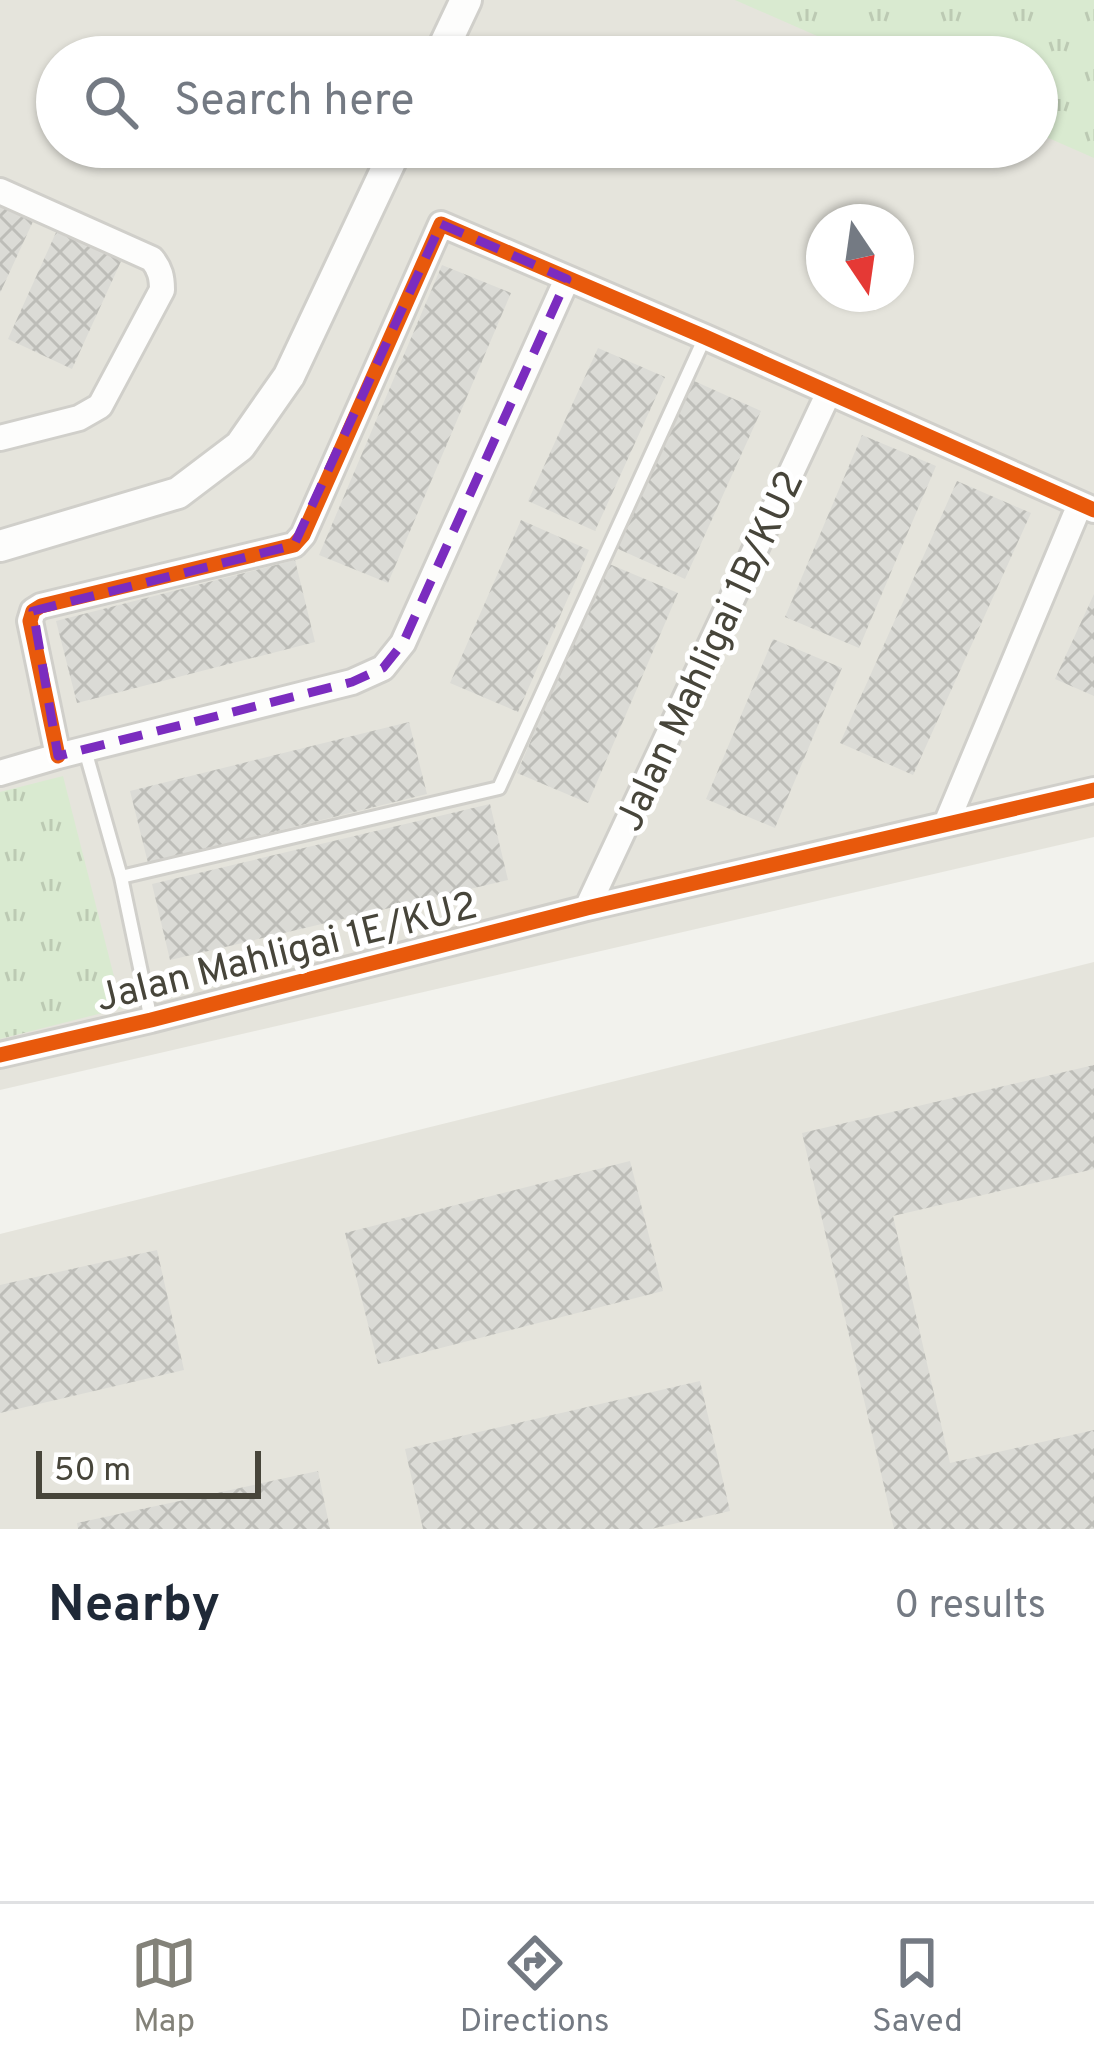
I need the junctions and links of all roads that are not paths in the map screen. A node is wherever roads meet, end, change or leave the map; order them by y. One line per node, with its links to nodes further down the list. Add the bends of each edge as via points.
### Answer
1 (466, 0): 2 (street)
2 (449, 36)
3 (387, 168): 10 (street, via 289,376 240,446 178,493)
4 (0, 191): 8 (street, via 152,260 162,290 91,413)
5 (567, 279): 6 (street); 11 (street, via 403,643 383,668); 12 (street, via 441,224 294,544 33,610)
6 (705, 337): 7 (street); 16 (lane, via 499,788)
7 (829, 392): 9 (street); 17 (street, Jalan Mahligai 1B/KU2)
8 (0, 438)
9 (1087, 507): 15 (street)
10 (0, 546)
11 (85, 750): 12 (street); 16 (lane)
12 (58, 756): 13 (street)
13 (0, 773)
14 (1094, 790): 15 (street, Jalan Mahligai 1E/KU2)
15 (946, 824): 17 (street, Jalan Mahligai 1E/KU2)
16 (121, 877): 18 (lane)
17 (587, 908): 18 (street, Jalan Mahligai 1E/KU2)
18 (151, 1020): 19 (street, Jalan Mahligai 1E/KU2)
19 (0, 1055)

